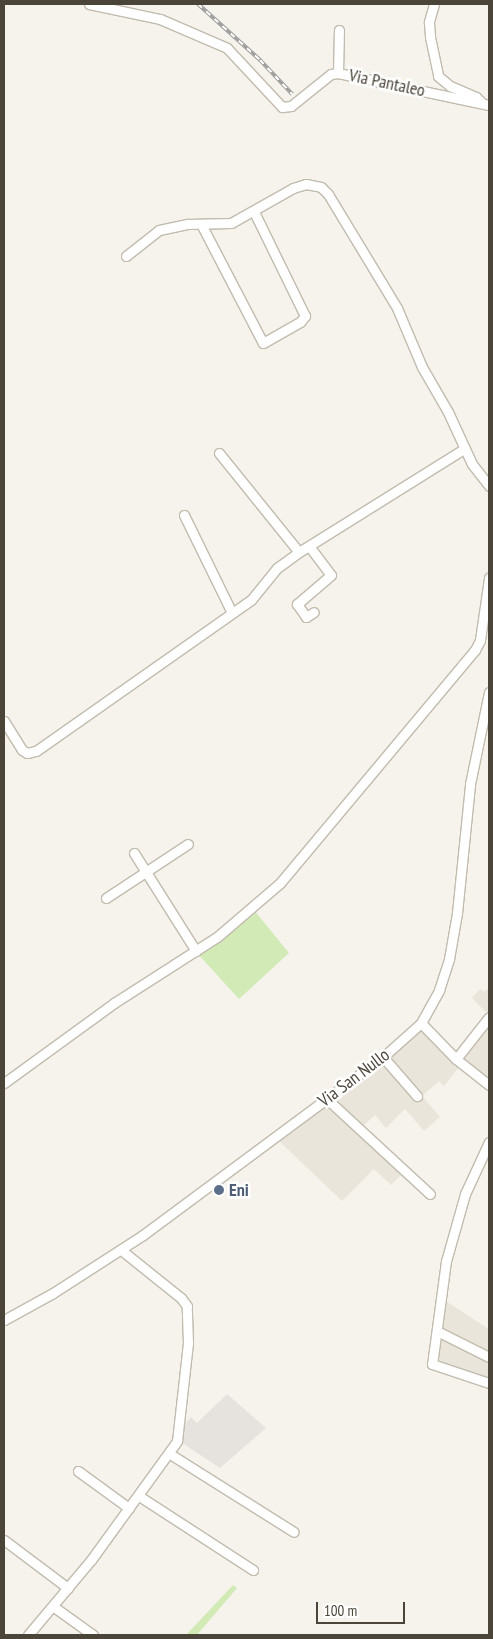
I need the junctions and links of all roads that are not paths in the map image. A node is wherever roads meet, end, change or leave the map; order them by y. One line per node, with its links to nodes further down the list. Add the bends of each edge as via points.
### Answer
1 (89, 4): 4 (street, Via Pantaleo, via 160,19 227,48 282,108 291,106 331,74)
2 (434, 4): 5 (street, via 429,22 438,76 450,86 476,96)
3 (339, 30): 4 (street)
4 (338, 73): 5 (street, Via Pantaleo)
5 (486, 104)
6 (254, 212): 7 (street, via 231,223); 7 (street, via 305,316 263,343); 9 (street, via 300,185 312,184 328,194 396,308)
7 (201, 224): 8 (street, via 159,230)
8 (126, 256)
9 (464, 449): 11 (street); 13 (street)
10 (219, 454): 14 (street)
11 (489, 486)
12 (184, 515): 17 (street)
13 (309, 546): 14 (street); 16 (street, via 331,576 297,604 306,617)
14 (298, 552): 17 (street, via 277,568 251,600)
15 (489, 578): 24 (street, via 480,640 475,650 280,883 246,916)
16 (314, 612)
17 (232, 613): 19 (street, via 32,753 22,750)
18 (489, 692): 26 (street, Via San Nullo, via 470,784 449,959 439,990)
19 (4, 721)
20 (188, 844): 22 (street)
21 (134, 853): 22 (street)
22 (146, 872): 23 (street); 24 (street)
23 (106, 898)
24 (196, 950): 29 (street, via 114,1003)
25 (489, 1017): 28 (street)
26 (422, 1023): 27 (street, Via San Nullo); 28 (street)
27 (383, 1057): 31 (street); 32 (street, Via San Nullo)
28 (456, 1059): 30 (street)
29 (4, 1083)
30 (489, 1084)
31 (417, 1096)
32 (327, 1099): 34 (street); 35 (street, Via San Nullo)
33 (489, 1142): 37 (street, via 456,1222 440,1288)
34 (430, 1194)
35 (121, 1250): 36 (street, Via San Nullo, via 53,1294); 40 (street, via 187,1306 188,1343 181,1421)
36 (4, 1320)
37 (437, 1331): 38 (street); 39 (street, via 432,1364)
38 (489, 1357)
39 (489, 1383)
40 (170, 1454): 42 (street); 44 (street)
41 (78, 1470): 43 (street)
42 (139, 1496): 43 (street); 46 (street)
43 (129, 1508): 47 (street)
44 (294, 1532)
45 (4, 1540): 47 (street)
46 (253, 1570)
47 (68, 1588): 48 (street)
48 (54, 1606): 49 (street); 50 (street)
49 (28, 1635)
50 (93, 1635)

